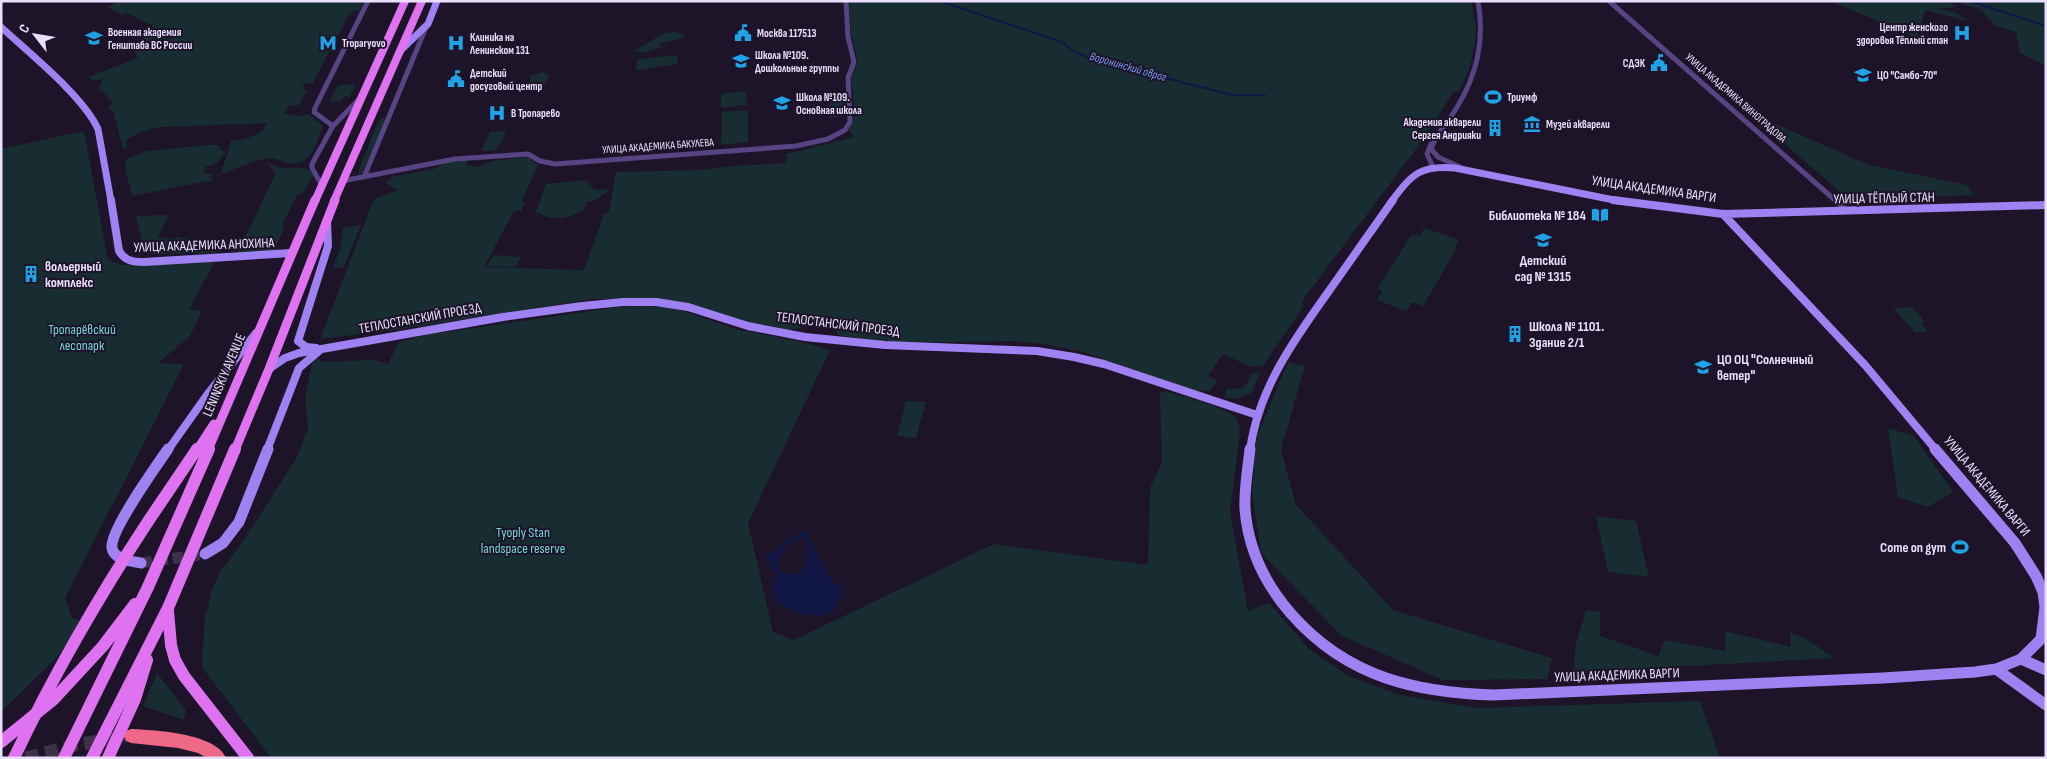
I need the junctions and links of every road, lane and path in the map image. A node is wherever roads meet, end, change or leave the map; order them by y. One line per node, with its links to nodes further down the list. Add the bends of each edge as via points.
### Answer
1 (368, 1): 12 (street, via 315,107 314,112)
2 (405, 1): 11 (main road, LENINSKIY AVENUE)
3 (422, 1): 10 (main road)
4 (437, 1): 8 (street)
5 (846, 1): 16 (street, УЛИЦА АКАДЕМИКА БАКУЛЕВА, via 848,37 854,62 848,78 851,115 844,130 828,139 773,148 556,164 540,161 528,154 455,159)
6 (1478, 1): 13 (street, via 1482,26 1476,71)
7 (1609, 1): 20 (street, УЛИЦА АКАДЕМИКА ВИНОГРАДОВА)
8 (428, 24): 10 (street); 16 (street)
9 (1, 27): 23 (street, УЛИЦА АКАДЕМИКА АНОХИНА, via 65,86 93,118 98,129 122,257 144,262)
10 (400, 52): 17 (main road)
11 (364, 93): 12 (street); 18 (main road, LENINSKIY AVENUE)
12 (333, 126): 18 (street, via 312,164)
13 (1437, 138): 14 (street, via 1427,150); 15 (street, via 1432,149 1435,155)
14 (1433, 167): 15 (street, УЛИЦА АКАДЕМИКА ВАРГИ); 28 (street, УЛИЦА АКАДЕМИКА ВАРГИ, via 1408,178 1278,368)
15 (1470, 170): 21 (street, УЛИЦА АКАДЕМИКА ВАРГИ, via 1625,202)
16 (364, 177): 17 (street, УЛИЦА АКАДЕМИКА БАКУЛЕВА)
17 (342, 181): 22 (main road)
18 (321, 184): 23 (main road, LENINSKIY AVENUE)
19 (2046, 205): 20 (street, УЛИЦА ТЁПЛЫЙ СТАН)
20 (1848, 211): 21 (street, УЛИЦА ТЁПЛЫЙ СТАН)
21 (1723, 214): 31 (street, УЛИЦА АКАДЕМИКА ВАРГИ, via 1896,401 2015,542)
22 (327, 219): 25 (street, via 328,246 298,341 306,347); 26 (main road)
23 (290, 253): 24 (main road, LENINSKIY AVENUE)
24 (260, 329): 27 (main road, LENINSKIY AVENUE); 30 (street, via 174,438 120,524 112,549 126,560)
25 (323, 348): 26 (street, ТЕПЛОСТАНСКИЙ ПРОЕЗД, via 285,358); 28 (street, ТЕПЛОСТАНСКИЙ ПРОЕЗД, via 551,310 623,302 656,302 805,337 885,345 1037,351 1074,357); 29 (street, via 299,368 238,522 223,543)
26 (269, 369): 34 (main road)
27 (227, 407): 32 (main road, LENINSKIY AVENUE); 42 (main road, bridge, via 115,572 37,709)
28 (1257, 415): 37 (street, УЛИЦА АКАДЕМИКА ВАРГИ, via 1245,497 1246,522 1255,558 1278,599 1295,619 1320,643 1369,671 1438,690 1494,695 1874,679)
29 (205, 554)
30 (141, 563)
31 (2036, 576): 33 (street); 36 (street, УЛИЦА АКАДЕМИКА ВАРГИ, via 2045,607 2041,639)
32 (148, 587): 41 (main road, via 102,646 54,699); 43 (main road, LENINSKIY AVENUE)
33 (2046, 592)
34 (168, 608): 35 (main road); 47 (main road, via 175,660)
35 (152, 640): 44 (main road); 45 (main road, via 135,698)
36 (2021, 659): 37 (street, УЛИЦА АКАДЕМИКА ВАРГИ); 38 (street)
37 (1996, 668): 39 (street)
38 (2046, 670)
39 (2046, 705)
40 (132, 736): 46 (highway, via 181,741 215,753)
41 (1, 742)
42 (14, 758)
43 (64, 758)
44 (92, 758)
45 (108, 758)
46 (219, 758)
47 (248, 758)

